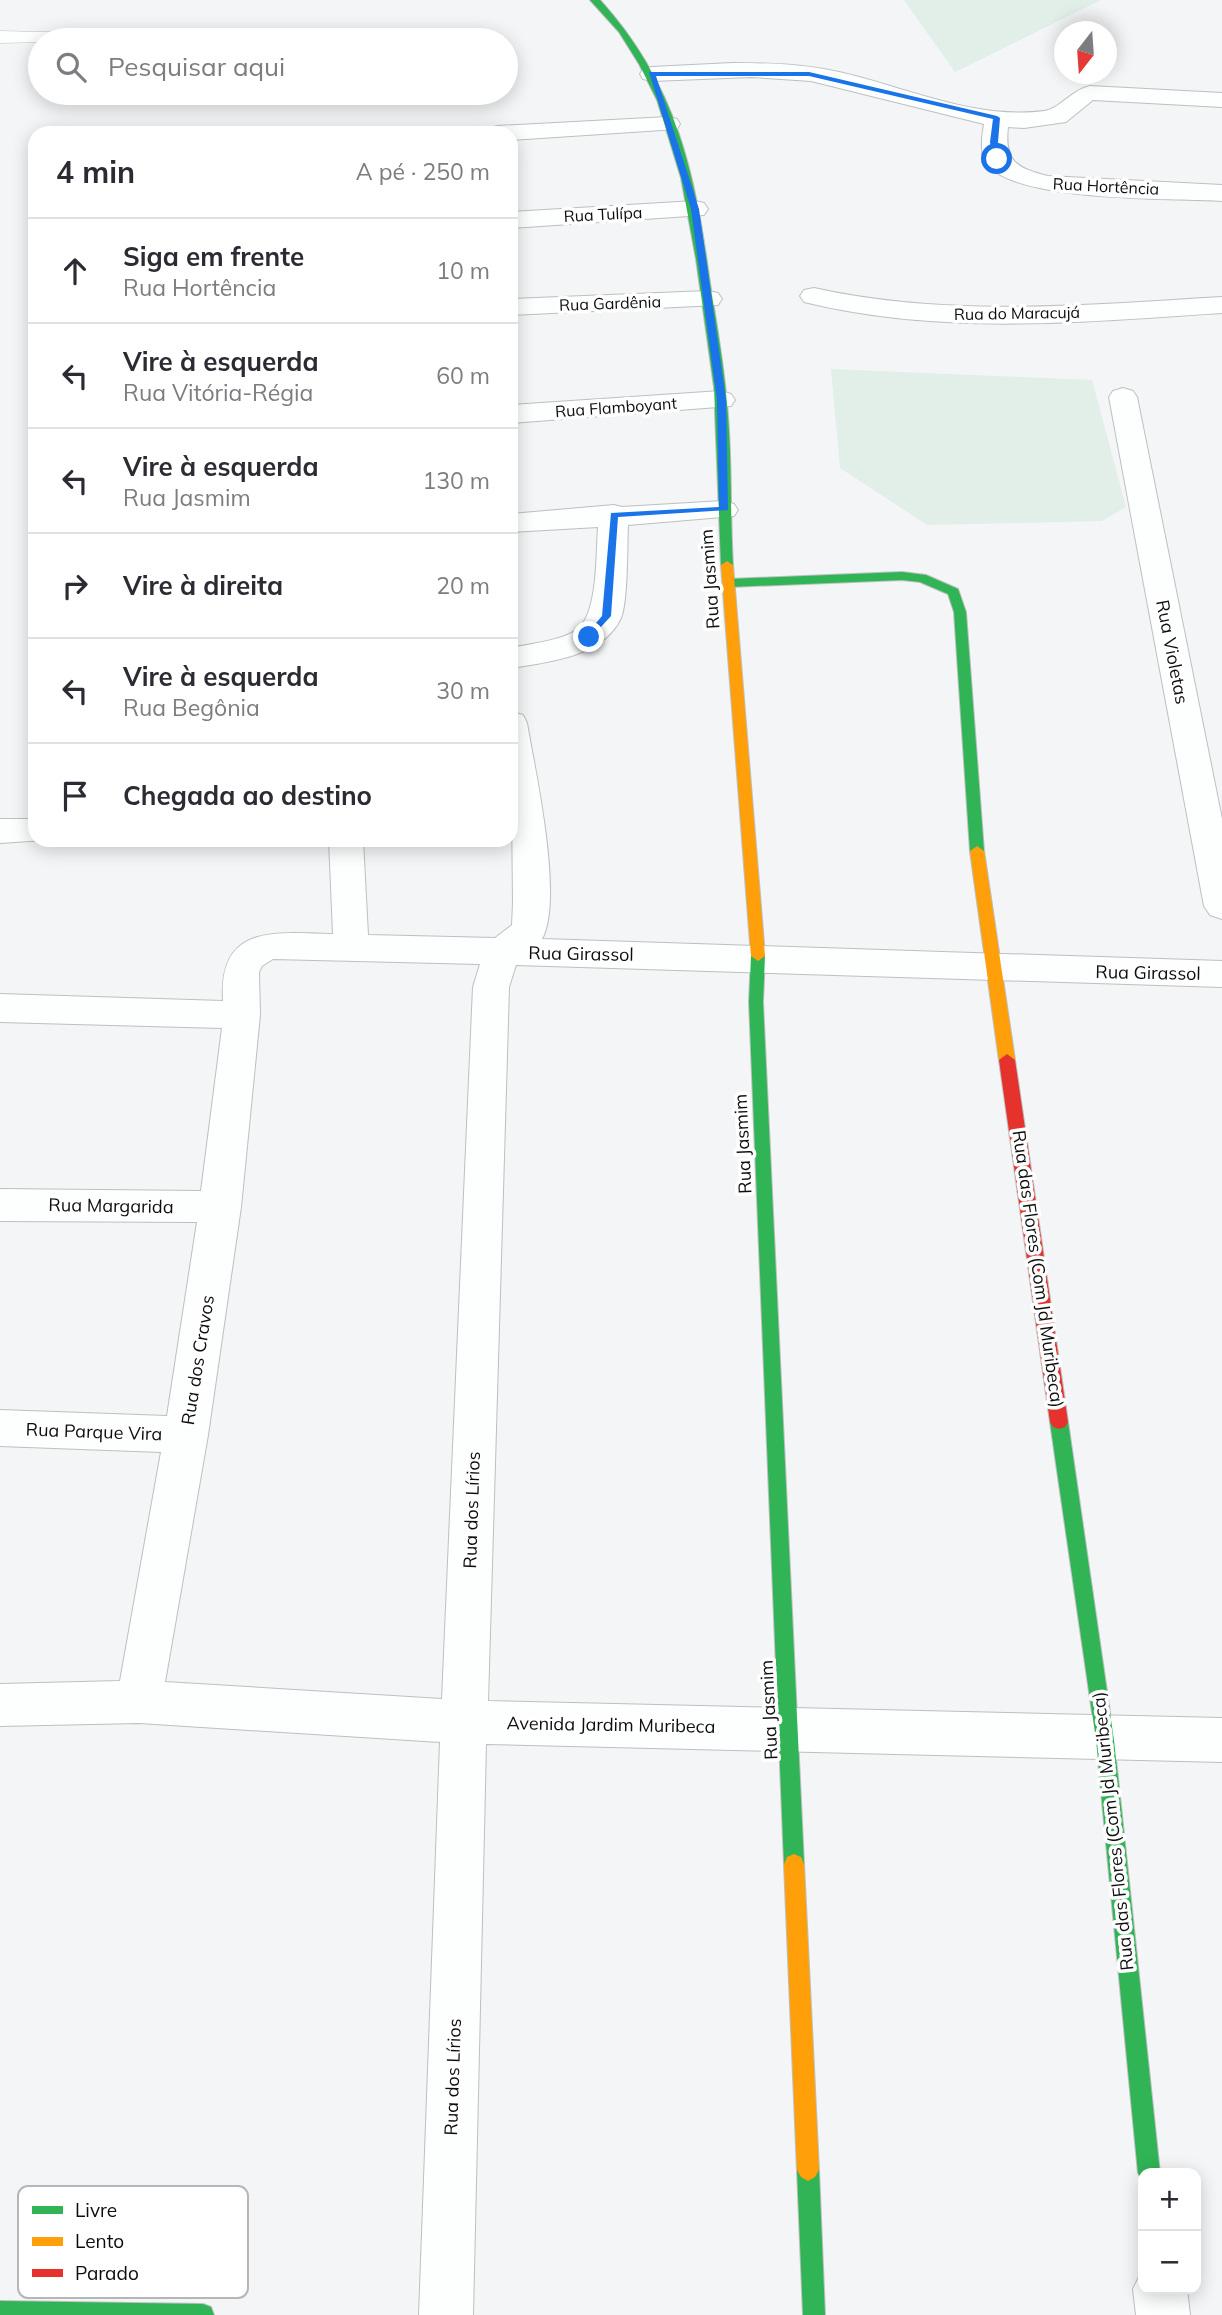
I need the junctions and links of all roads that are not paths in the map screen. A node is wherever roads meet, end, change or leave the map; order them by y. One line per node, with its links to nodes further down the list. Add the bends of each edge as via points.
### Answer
1 (595, 0): 4 (street, Rua Jasmim, via 608,10)
2 (0, 37): 3 (lane)
3 (28, 38)
4 (652, 74): 6 (street, via 809,74); 7 (street, Rua Jasmim)
5 (1218, 107): 6 (street, via 1090,93 1053,118)
6 (997, 118): 9 (street, Rua Hortência, via 997,159 1015,175 1047,184)
7 (668, 124): 8 (street); 10 (street, Rua Jasmim)
8 (518, 132)
9 (1222, 193)
10 (695, 209): 11 (street, Rua Tulípa); 13 (street, Rua Jasmim)
11 (518, 220)
12 (814, 296): 14 (street, Rua do Maracujá, via 909,313 975,315)
13 (708, 299): 15 (street, Rua Gardênia); 17 (street, Rua Jasmim)
14 (1222, 305)
15 (518, 306)
16 (1123, 397): 28 (street, Rua Violetas)
17 (721, 400): 18 (street, Rua Flamboyant); 19 (street, Rua Jasmim)
18 (518, 414)
19 (723, 510): 20 (street); 22 (street, Rua Jasmim)
20 (614, 514): 21 (street); 23 (street, via 606,616 589,637)
21 (518, 522)
22 (730, 583): 31 (street, Rua Jasmim); 32 (street, Rua das Flores (Com Jd Muribeca), via 902,576 922,578 954,592 960,612 973,820)
23 (518, 657)
24 (518, 765): 30 (street, via 534,888 529,930)
25 (0, 831): 26 (street)
26 (28, 831)
27 (346, 847): 29 (street)
28 (1222, 906)
29 (351, 947): 30 (street, Rua Girassol); 35 (street, Rua Girassol, via 271,946 247,955 241,966)
30 (501, 953): 31 (street, Rua Girassol); 42 (street, Rua dos Lírios, via 491,987)
31 (758, 957): 32 (street, Rua Girassol); 43 (street, Rua Jasmim, via 756,1002)
32 (995, 969): 33 (street, Rua Girassol); 44 (street, Rua das Flores (Com Jd Muribeca))
33 (1222, 974)
34 (0, 1008): 35 (street)
35 (243, 1015): 37 (street, Rua dos Cravos)
36 (0, 1205): 37 (street, Rua Margarida)
37 (221, 1207): 39 (street, Rua dos Cravos)
38 (0, 1428): 39 (street, Rua Parque Vira)
39 (187, 1435): 40 (street, Rua dos Cravos)
40 (139, 1702): 41 (street, Avenida Jardim Muribeca); 42 (street, Avenida Jardim Muribeca)
41 (0, 1705)
42 (464, 1722): 43 (street, Avenida Jardim Muribeca); 50 (street, Rua dos Lírios)
43 (789, 1728): 44 (street, Avenida Jardim Muribeca); 51 (street, Rua Jasmim)
44 (1105, 1740): 45 (street, Avenida Jardim Muribeca); 46 (street, Rua das Flores (Com Jd Muribeca))
45 (1222, 1740)
46 (1148, 2168)
47 (1161, 2294): 52 (street)
48 (0, 2312): 49 (street)
49 (203, 2315)
50 (446, 2315)
51 (814, 2315)
52 (1163, 2315)

